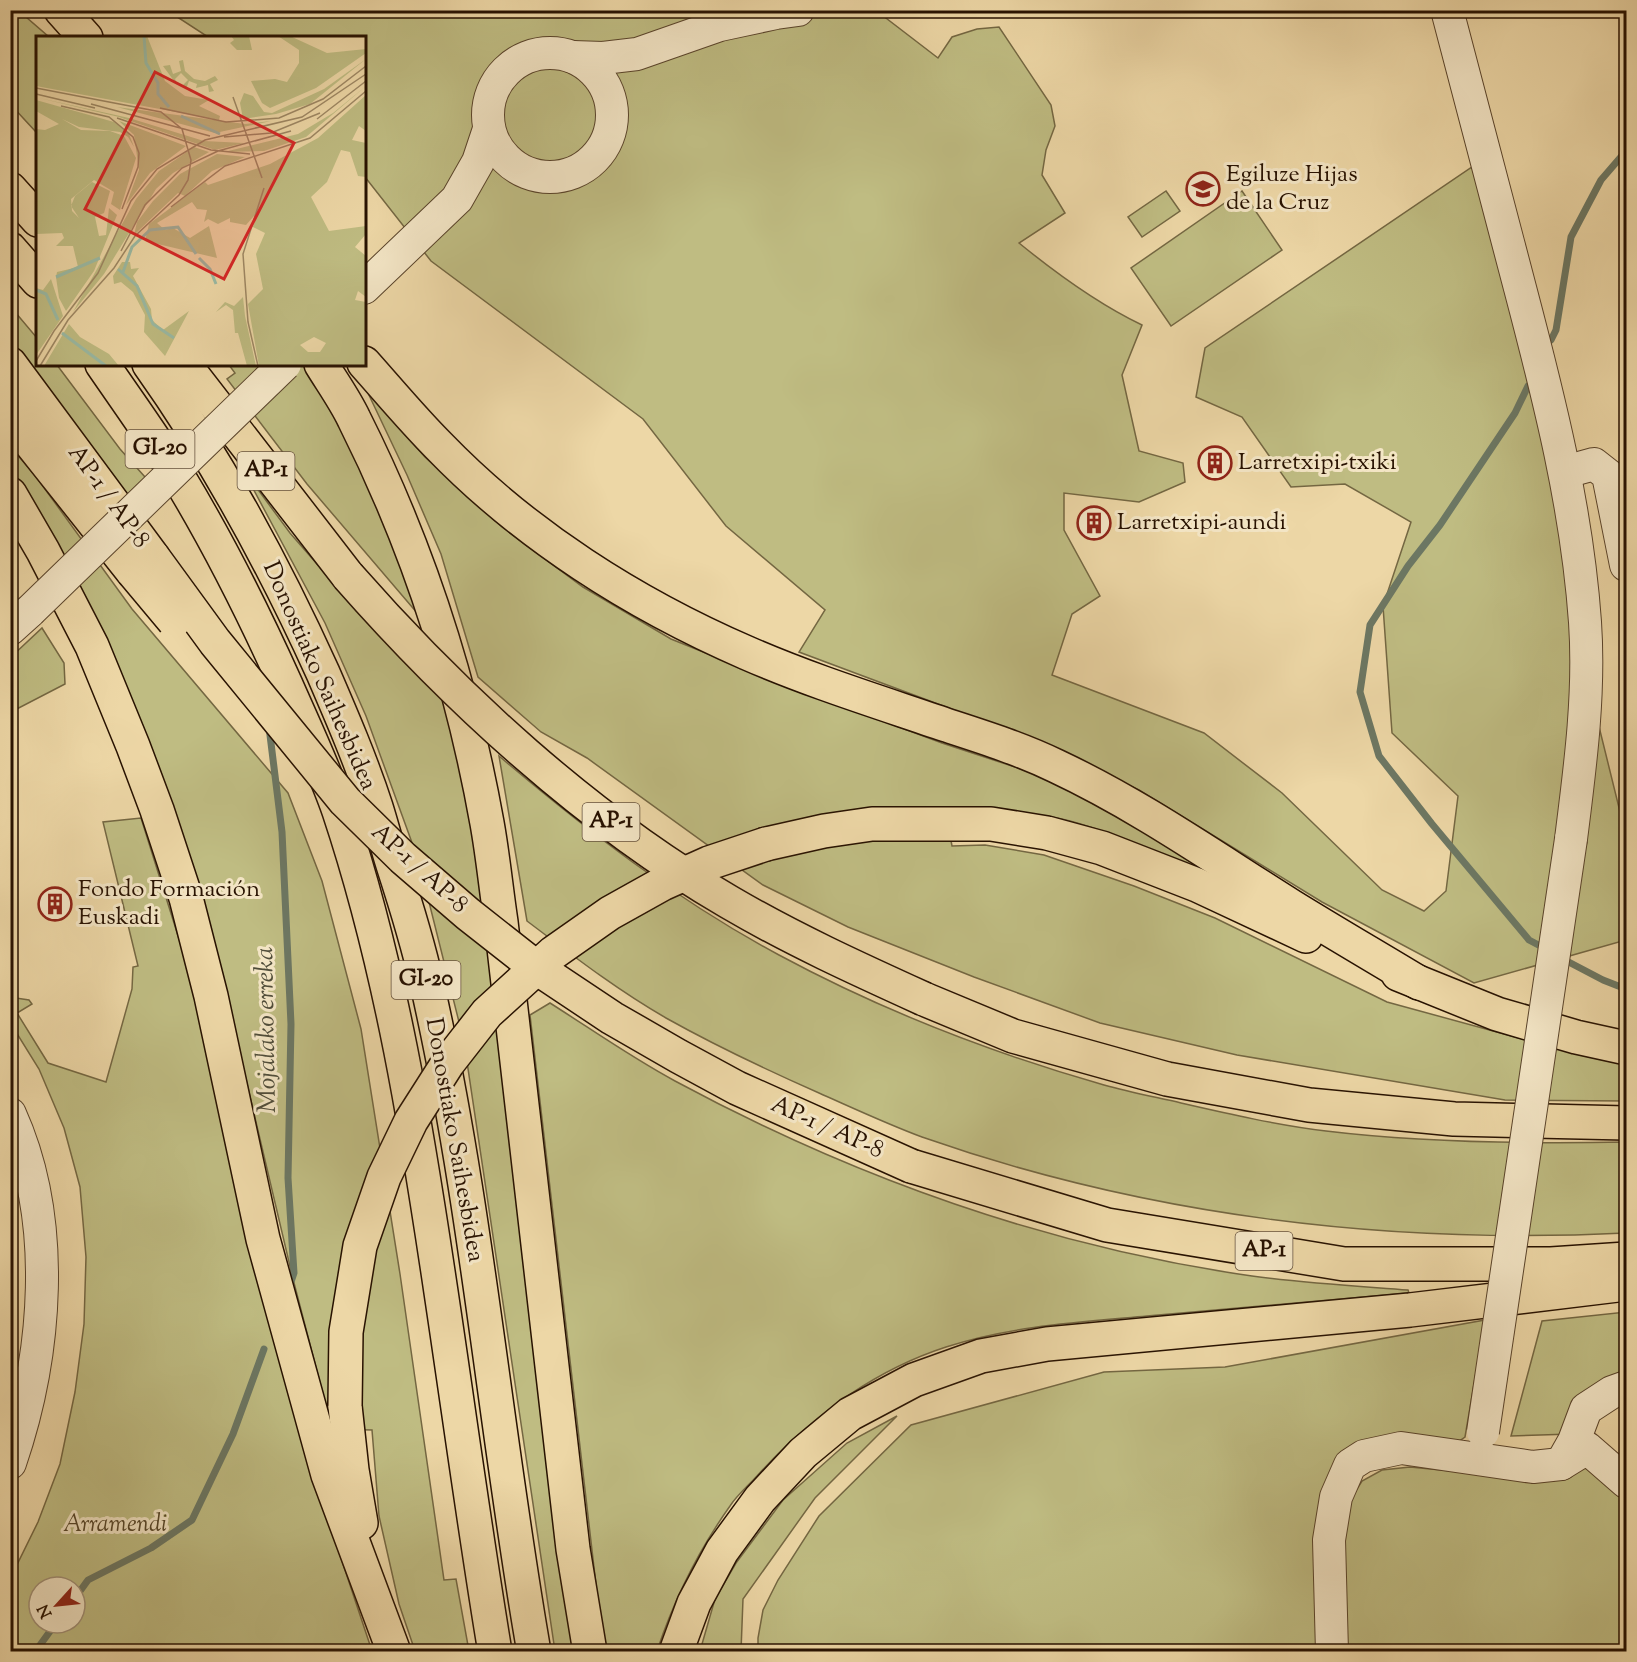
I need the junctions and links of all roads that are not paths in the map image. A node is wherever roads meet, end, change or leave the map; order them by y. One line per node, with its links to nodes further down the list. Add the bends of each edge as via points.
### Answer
1 (61, 10): 4 (highway)
2 (798, 10): 5 (street, via 720,25)
3 (1447, 10): 26 (street)
4 (84, 36)
5 (658, 47): 6 (street, via 615,57); 7 (street, via 630,78)
6 (573, 57): 7 (street, via 599,76 612,106); 8 (street, via 535,54 502,74 492,91)
7 (611, 115): 10 (street, via 606,142 595,158 580,170)
8 (489, 129): 10 (street, via 508,162); 13 (street, via 478,162)
9 (10, 164): 12 (highway)
10 (543, 177): 13 (street, via 493,182)
11 (10, 189): 14 (highway)
12 (36, 191)
13 (457, 199): 17 (street)
14 (36, 218)
15 (10, 249): 16 (highway)
16 (36, 279)
17 (366, 286)
18 (10, 364): 28 (highway, AP-1 / AP-8)
19 (366, 365): 31 (highway, via 439,447 494,497 552,544 615,585 748,654 1053,764 1115,795)
20 (103, 366): 43 (highway, Donostiako Saihesbidea / GI-20, via 178,476 264,636 338,808 365,896 407,1077)
21 (150, 366): 44 (highway, Donostiako Saihesbidea / GI-20, via 209,454 295,612 375,804 403,893 445,1070)
22 (186, 366): 34 (highway, AP-1, bridge, via 348,576 440,674 610,822 673,866 786,934 1013,1036 1167,1079 1310,1105 1454,1119)
23 (283, 366): 30 (street, bridge)
24 (322, 366): 45 (highway, via 354,417 422,577 450,663 474,758 501,922 573,1549)
25 (10, 417): 28 (highway)
26 (1565, 472): 29 (street, via 1594,464 1608,475); 38 (street, bridge, via 1578,548 1586,693 1570,839)
27 (10, 494): 42 (highway, via 92,646 157,810 186,898 263,1239 328,1475)
28 (143, 565): 35 (highway, AP-1 / AP-8 / AP-1, bridge, via 270,728 403,858 534,966 612,1018 737,1088 911,1166 1107,1225 1344,1264 1551,1264)
29 (1626, 565)
30 (20, 620)
31 (1419, 983): 32 (highway, via 1497,1014); 42 (highway, bridge, via 1197,885 1102,848 1047,833 991,824 872,824 766,844 709,863 610,913 552,953 487,1013 448,1063 411,1121 384,1177 360,1246 346,1332 345,1406 361,1525)
32 (1626, 1048)
33 (10, 1114): 39 (street, via 33,1182 42,1274 33,1370)
34 (1626, 1123)
35 (1626, 1259)
36 (1626, 1284): 46 (highway, via 1410,1310 1047,1344 981,1356 914,1380 850,1414 803,1453 760,1499 722,1551 694,1603)
37 (1626, 1387): 40 (street, via 1586,1409)
38 (1481, 1446): 40 (street, via 1533,1467); 47 (street, via 1401,1448 1364,1456 1350,1465 1336,1497 1329,1540)
39 (10, 1463)
40 (1561, 1464): 41 (street, via 1587,1448)
41 (1626, 1482)
42 (395, 1652)
43 (495, 1652)
44 (534, 1652)
45 (590, 1652)
46 (676, 1652)
47 (1332, 1652)

